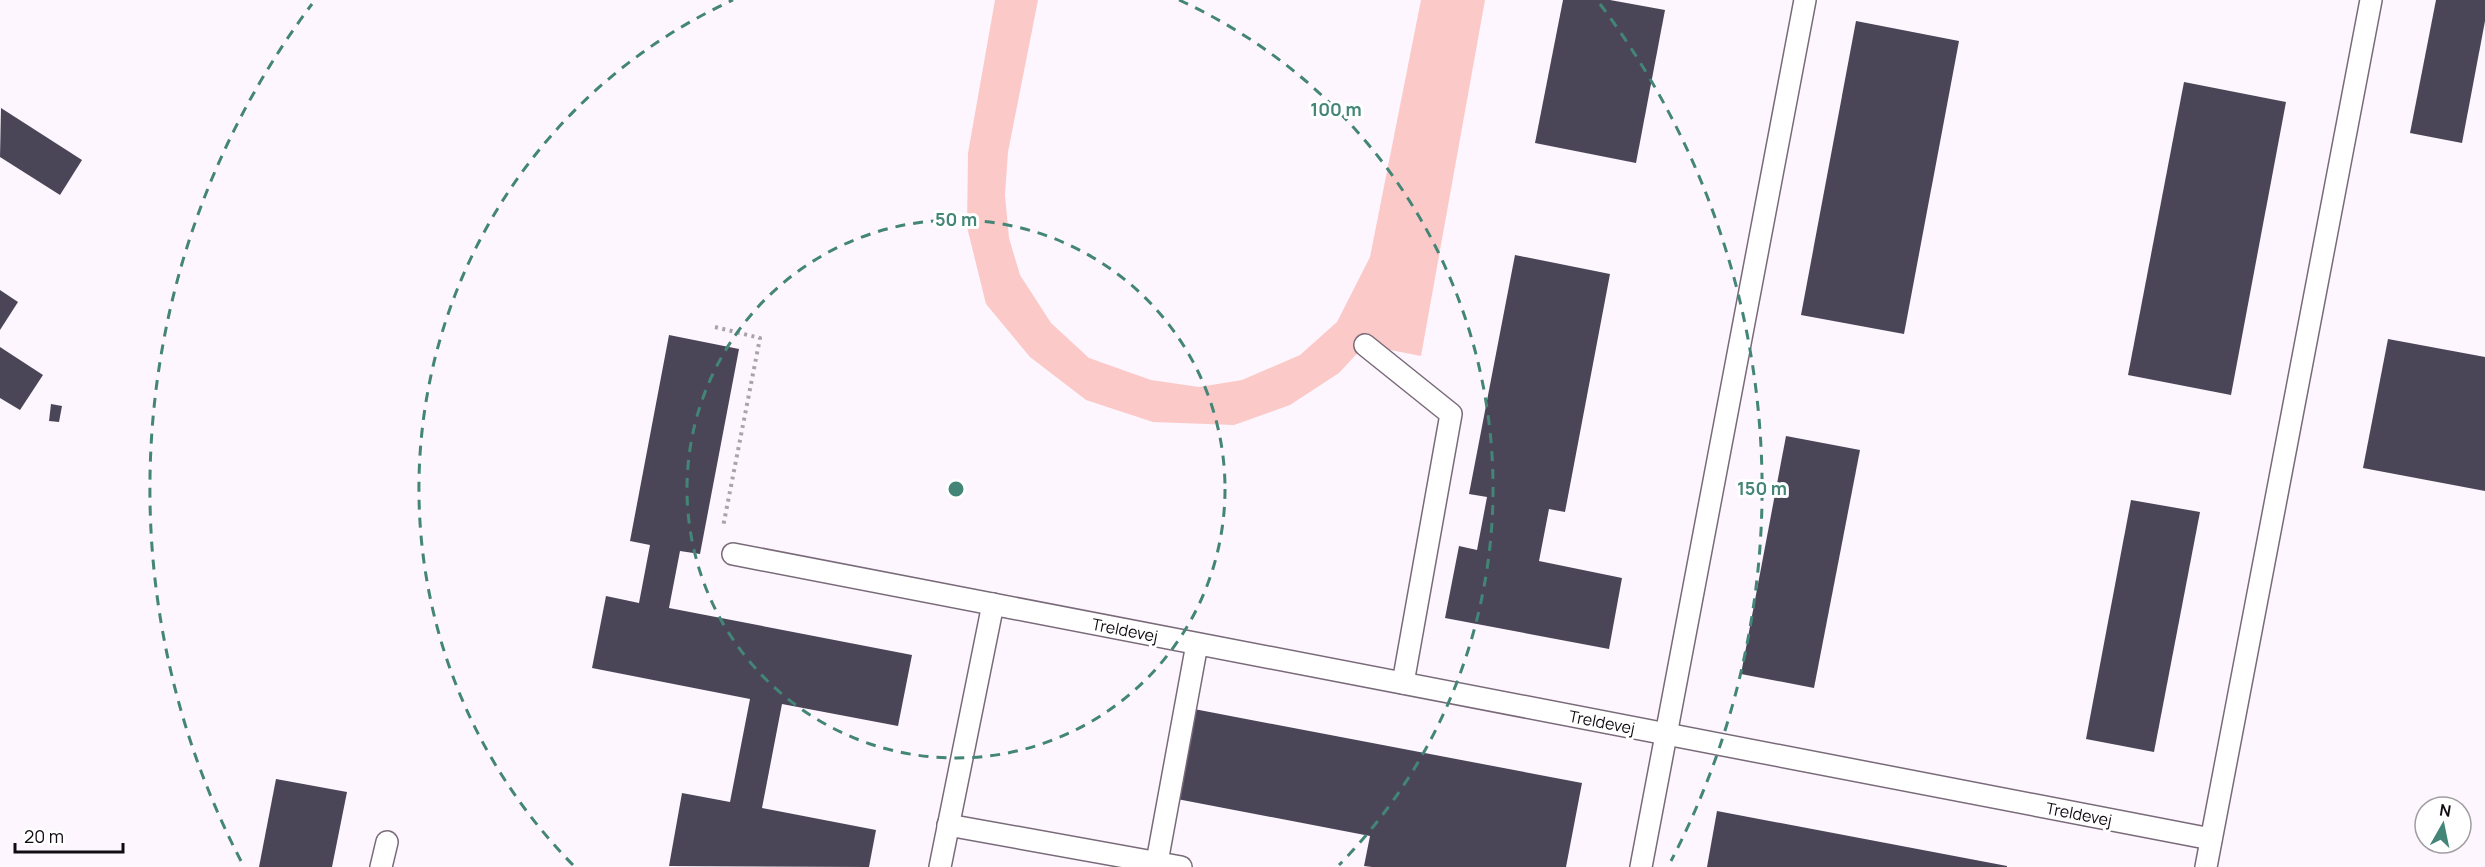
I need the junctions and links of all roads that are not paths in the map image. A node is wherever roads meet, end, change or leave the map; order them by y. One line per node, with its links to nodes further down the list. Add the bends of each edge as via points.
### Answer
1 (1805, 0): 8 (lane)
2 (2371, 0): 10 (lane)
3 (1365, 345): 7 (lane, via 1451,414)
4 (733, 554): 5 (lane, Treldevej)
5 (993, 604): 6 (lane, Treldevej); 9 (lane)
6 (1197, 644): 7 (lane, Treldevej); 12 (lane)
7 (1403, 683): 8 (lane, Treldevej)
8 (1668, 734): 10 (lane, Treldevej); 16 (lane)
9 (948, 825): 12 (lane); 14 (lane)
10 (2211, 839): 17 (lane)
11 (387, 842): 13 (lane)
12 (1157, 862): 15 (lane)
13 (381, 867)
14 (940, 867)
15 (1181, 867)
16 (1641, 867)
17 (2206, 867)

